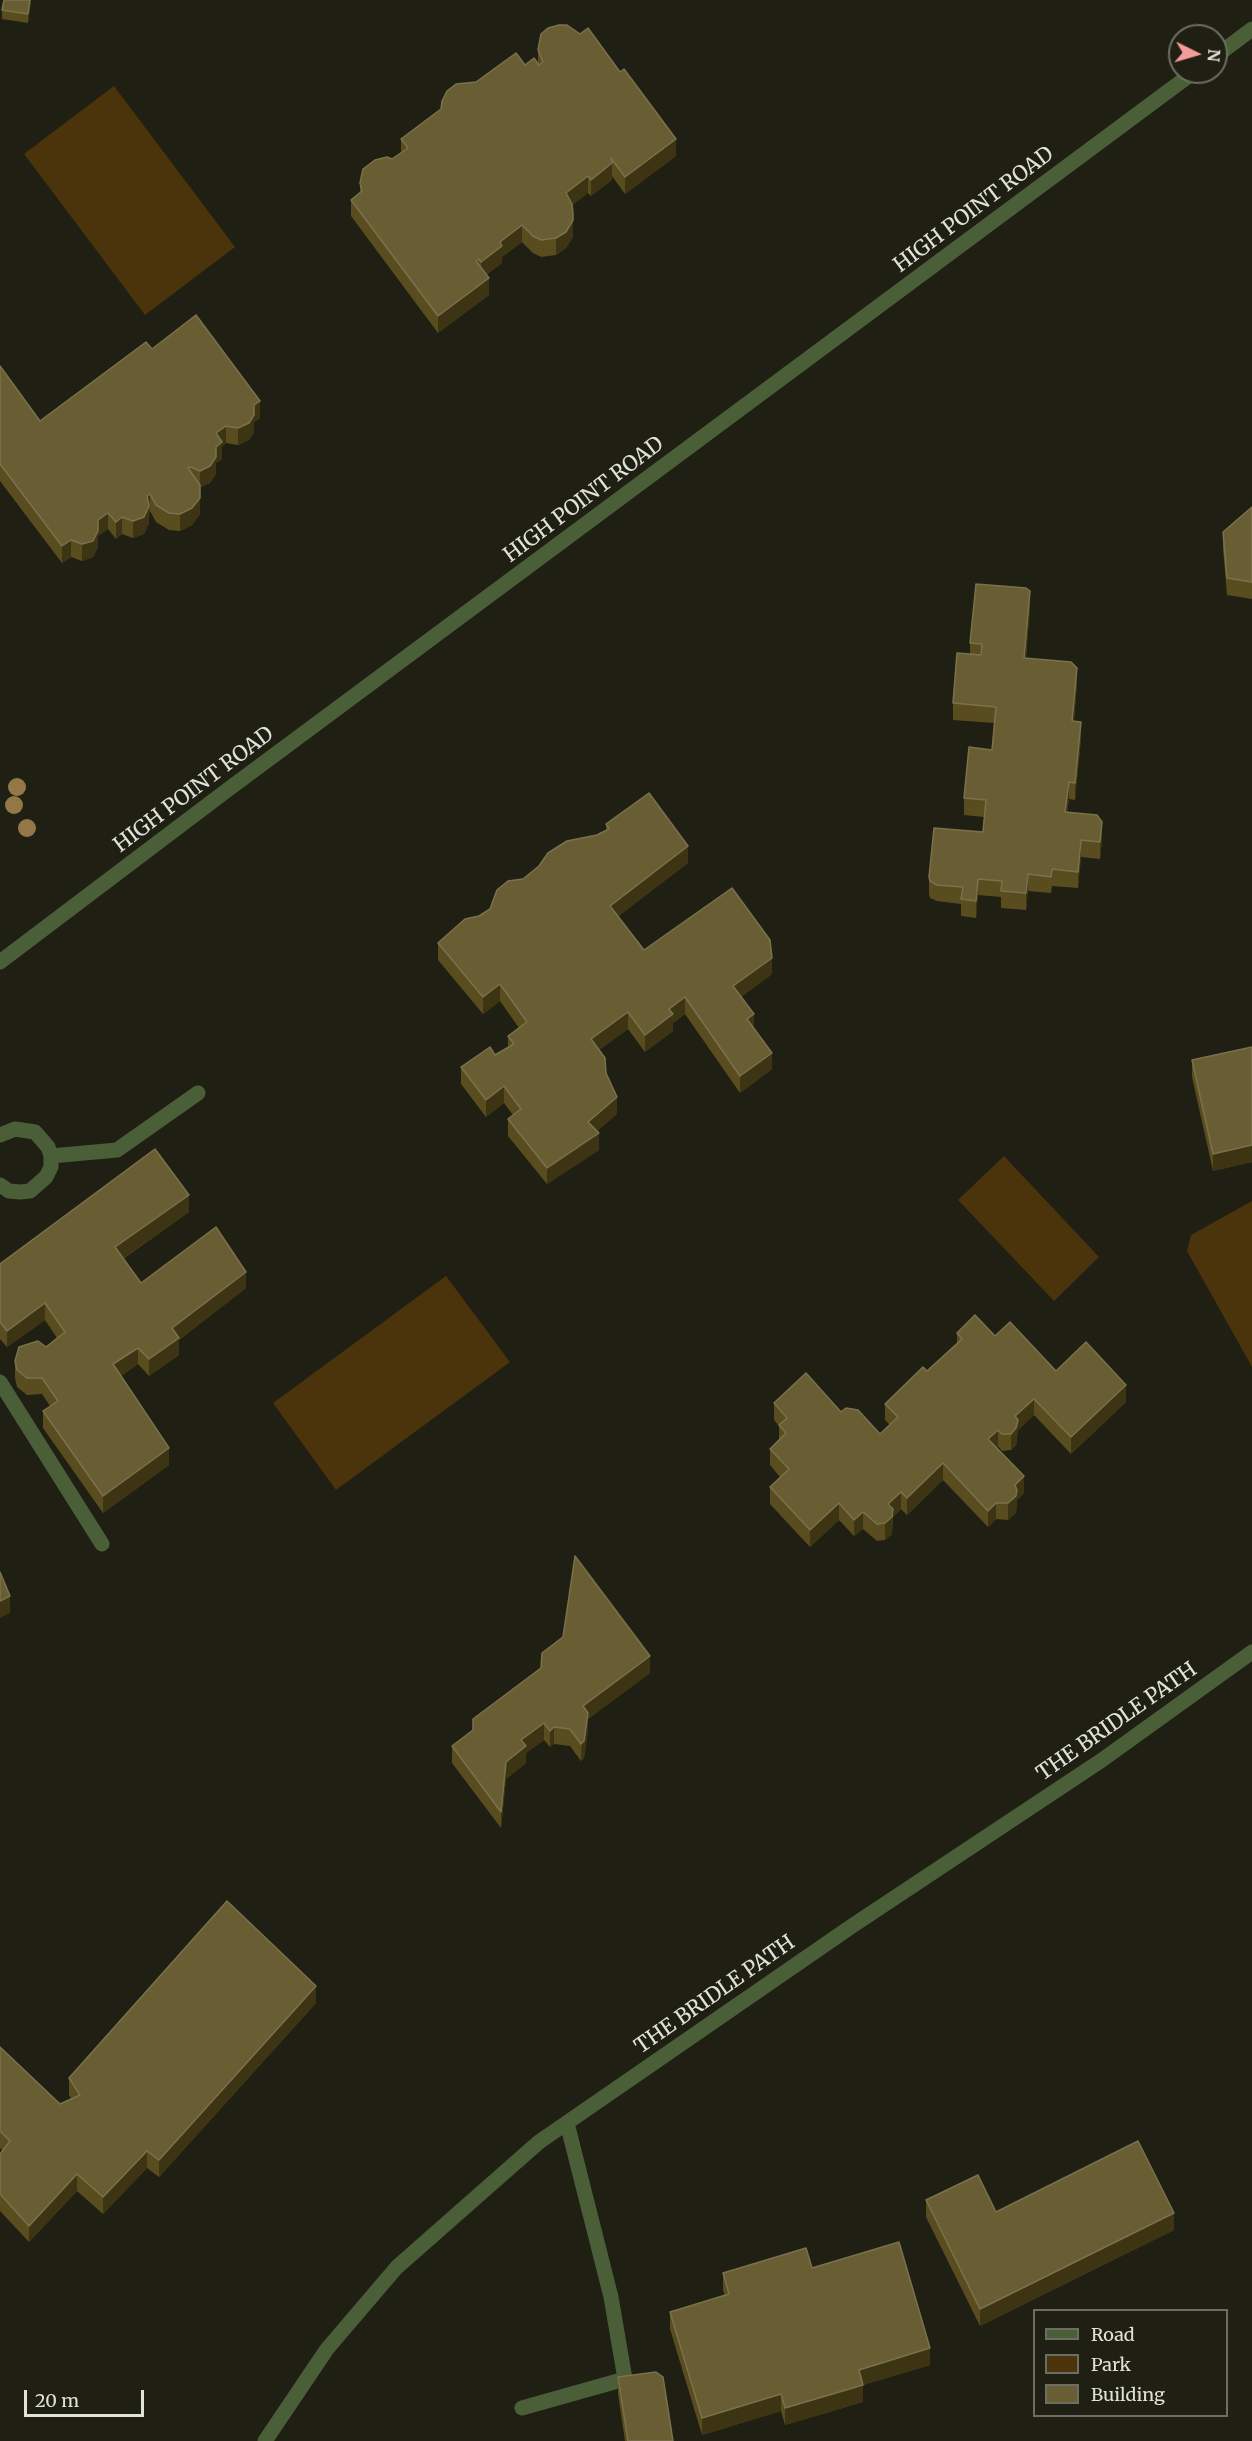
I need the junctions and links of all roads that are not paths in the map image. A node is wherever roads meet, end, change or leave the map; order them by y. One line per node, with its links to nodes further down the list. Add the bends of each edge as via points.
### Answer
1 (1252, 29): 2 (street)
2 (1228, 47)
3 (1178, 84): 4 (street, HIGH POINT ROAD)
4 (0, 962)
5 (198, 1094): 7 (street, via 117,1150)
6 (2, 1131): 7 (street, via 35,1132)
7 (51, 1156): 8 (street, via 46,1177 30,1191 9,1191)
8 (0, 1185)
9 (0, 1382): 10 (street)
10 (102, 1544)
11 (1252, 1653): 12 (street, THE BRIDLE PATH, via 1102,1760 852,1926)
12 (567, 2123): 13 (street, via 611,2297 625,2379); 14 (street, THE BRIDLE PATH, via 539,2142 397,2267 327,2349)
13 (522, 2408)
14 (266, 2441)

